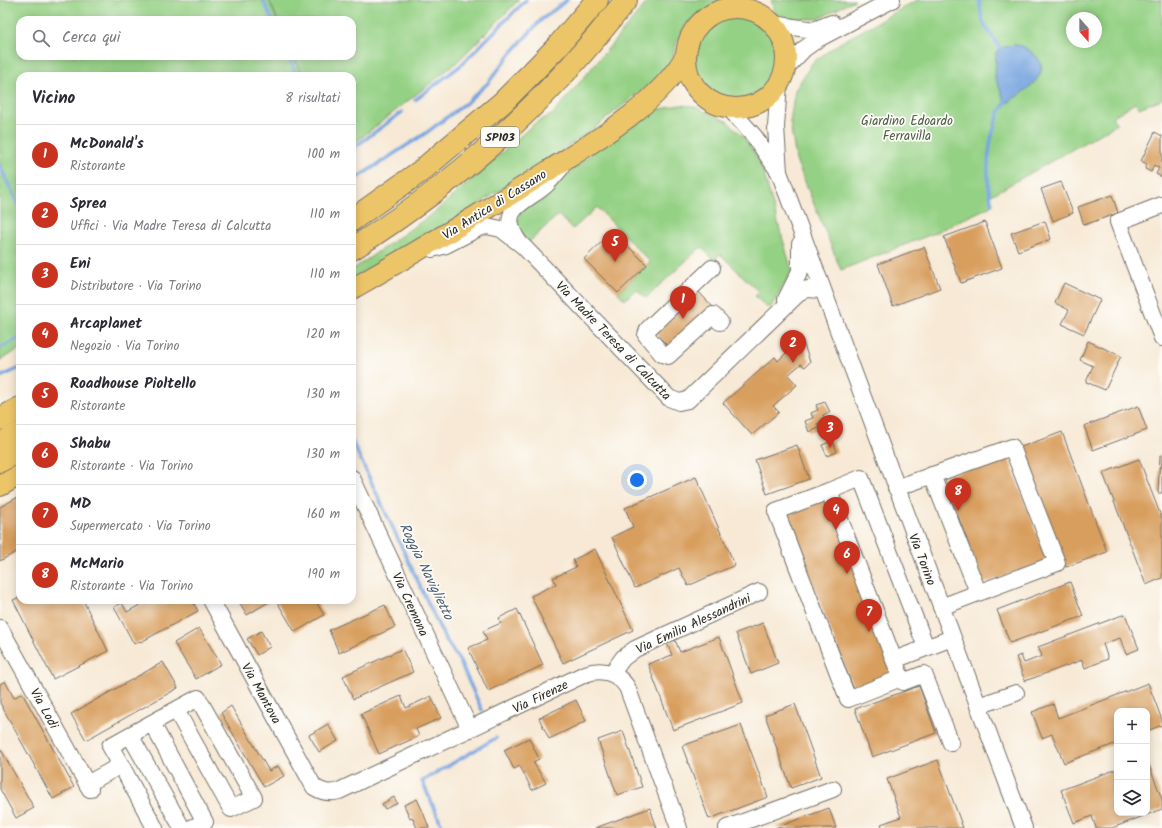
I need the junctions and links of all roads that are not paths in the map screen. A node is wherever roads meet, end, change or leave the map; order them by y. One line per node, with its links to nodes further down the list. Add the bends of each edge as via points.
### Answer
1 (597, 0): 15 (highway, SP103, via 552,53 503,102 421,171)
2 (626, 0): 17 (highway, SP103, via 563,74 495,141 423,200)
3 (873, 0): 6 (street, via 818,29 805,30)
4 (892, 0): 8 (street, via 815,41)
5 (733, 4): 6 (main road); 7 (main road, via 699,24 690,38)
6 (763, 13): 8 (main road, via 780,34 784,46 786,57)
7 (686, 55): 9 (main road, via 688,72); 11 (main road, Via Antica di Cassano, via 668,82)
8 (782, 77): 10 (main road, via 768,97 757,104 744,108); 13 (street, via 776,127)
9 (698, 91): 10 (main road, via 712,102); 11 (main road, Via Antica di Cassano, via 669,95)
10 (729, 108): 13 (street, via 754,136)
11 (632, 113): 12 (main road, Via Antica di Cassano)
12 (572, 156): 18 (street, Via Madre Teresa di Calcutta, via 546,185 517,204 514,209 511,228); 19 (main road, Via Antica di Cassano)
13 (778, 172): 16 (street, Via Torino)
14 (1162, 205): 25 (street, via 1118,222)
15 (356, 217)
16 (798, 225): 22 (street, Via Torino); 23 (street, Via Madre Teresa di Calcutta, via 801,267 798,278)
17 (356, 246)
18 (523, 246): 19 (street, Via Madre Teresa di Calcutta, via 501,229 488,226 446,245); 23 (street, Via Madre Teresa di Calcutta, via 669,398 676,402 688,400)
19 (412, 254): 21 (main road, Via Antica di Cassano)
20 (712, 268): 24 (street, via 648,329 646,335 662,354 668,356 713,315)
21 (356, 286)
22 (822, 290): 23 (street, Via Madre Teresa di Calcutta, via 803,290); 38 (street, Via Torino)
23 (779, 311)
24 (720, 322)
25 (1162, 338)
26 (16, 396): 27 (highway)
27 (0, 404)
28 (16, 410): 29 (highway)
29 (0, 419)
30 (16, 435): 31 (highway)
31 (0, 444)
32 (16, 452): 33 (highway)
33 (0, 462)
34 (932, 475): 38 (street); 41 (street); 41 (street, via 1012,447 1057,563)
35 (16, 477): 36 (main road)
36 (0, 486)
37 (356, 487): 54 (street, Via Cremona)
38 (896, 488): 43 (street, Via Torino)
39 (829, 491): 46 (street, via 861,478); 47 (street); 49 (street, via 776,511 848,699)
40 (759, 592): 48 (street, Via Emilio Alessandrini, via 635,649 623,658)
41 (978, 592): 43 (street)
42 (213, 604): 58 (street, Via Mantova)
43 (940, 607): 45 (street, Via Torino)
44 (0, 628): 57 (street, Via Lodi, via 89,787)
45 (952, 638): 46 (street); 51 (street, Via Torino)
46 (926, 647): 47 (street)
47 (894, 660): 49 (street)
48 (612, 673): 54 (street, Via Firenze, via 599,671 585,674); 63 (street, via 627,687)
49 (901, 678): 56 (street, via 903,682 924,674)
50 (1016, 693): 51 (street)
51 (978, 706): 65 (street, Via Torino)
52 (176, 710): 52 (street, via 198,698 254,798 231,809); 53 (street)
53 (152, 723): 55 (street); 62 (street, via 205,822)
54 (470, 729): 58 (street, Via Firenze, via 339,791 325,792)
55 (130, 735): 57 (street, via 110,746); 61 (street)
56 (951, 743)
57 (121, 766): 60 (street)
58 (314, 786)
59 (833, 789): 64 (street)
60 (155, 828)
61 (182, 828)
62 (192, 828)
63 (679, 828)
64 (727, 828)
65 (1024, 828)

